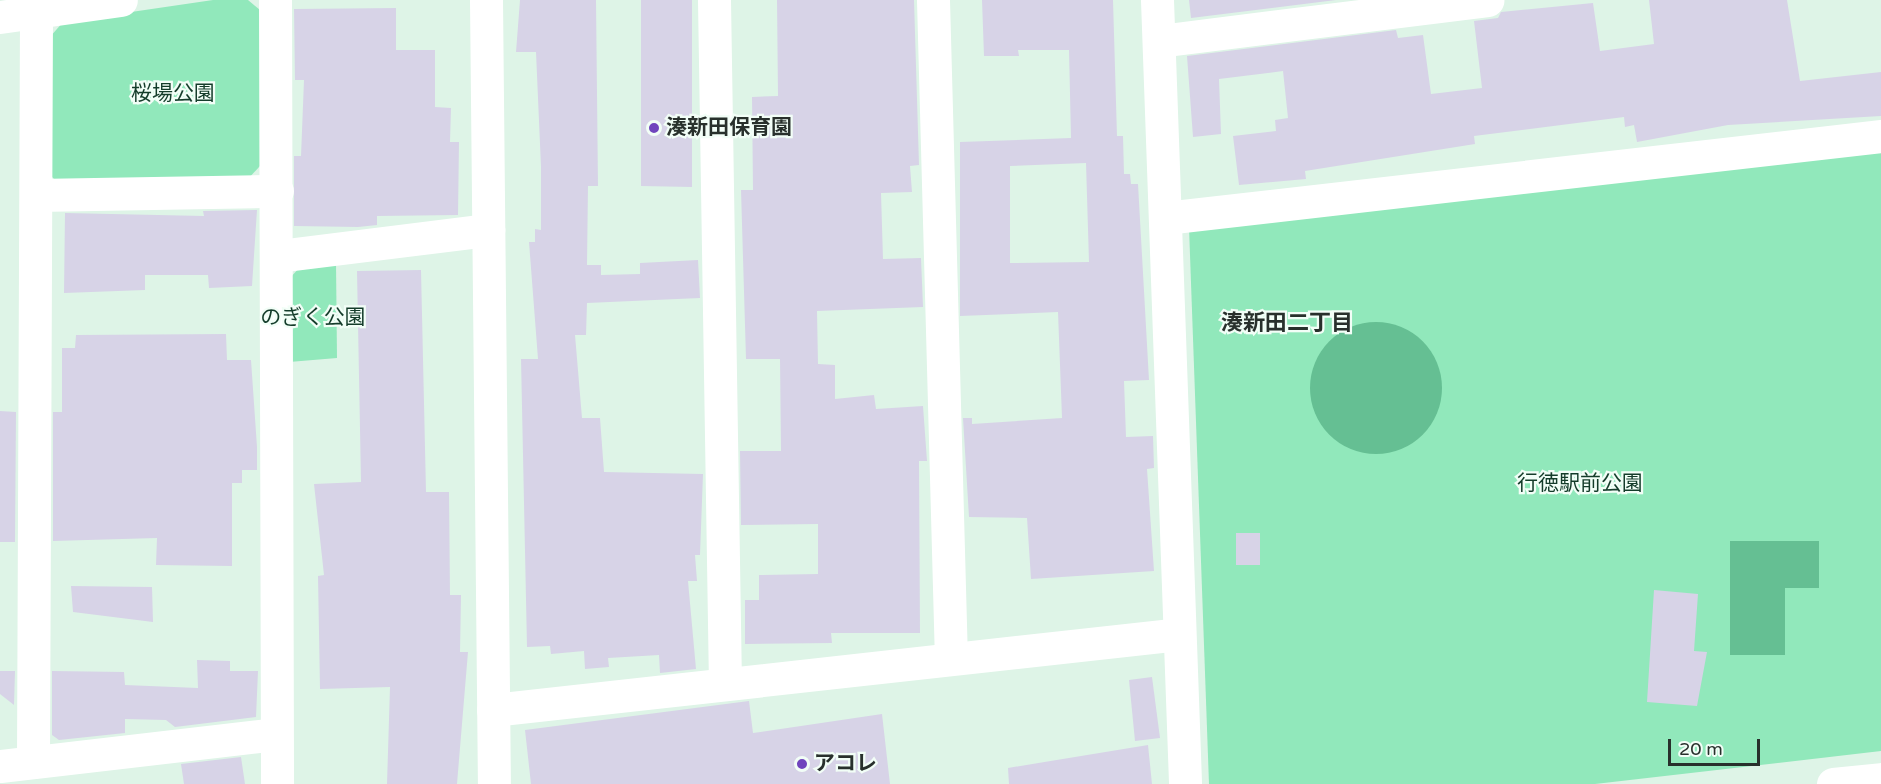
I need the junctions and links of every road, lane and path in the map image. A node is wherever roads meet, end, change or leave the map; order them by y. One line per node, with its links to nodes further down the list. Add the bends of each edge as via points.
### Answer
1 (121, 0): 8 (street)
2 (275, 0): 12 (street)
3 (486, 0): 15 (street)
4 (714, 0): 19 (street)
5 (933, 0): 18 (street)
6 (1157, 0): 10 (street)
7 (1486, 0): 10 (street)
8 (36, 12): 9 (street); 13 (street)
9 (0, 16)
10 (1159, 41): 14 (street)
11 (1881, 136): 14 (street)
12 (278, 190): 13 (street); 16 (street)
13 (36, 195): 22 (street)
14 (1164, 218): 17 (street)
15 (488, 230): 16 (street); 20 (street)
16 (279, 256): 21 (street)
17 (1179, 634): 18 (street); 27 (street)
18 (951, 659): 19 (street)
19 (725, 684): 20 (street)
20 (493, 710): 26 (street)
21 (276, 734): 22 (street); 25 (street)
22 (33, 762): 23 (street)
23 (0, 766)
24 (1881, 779): 28 (street)
25 (277, 784)
26 (494, 784)
27 (1185, 784)
28 (1833, 784)

